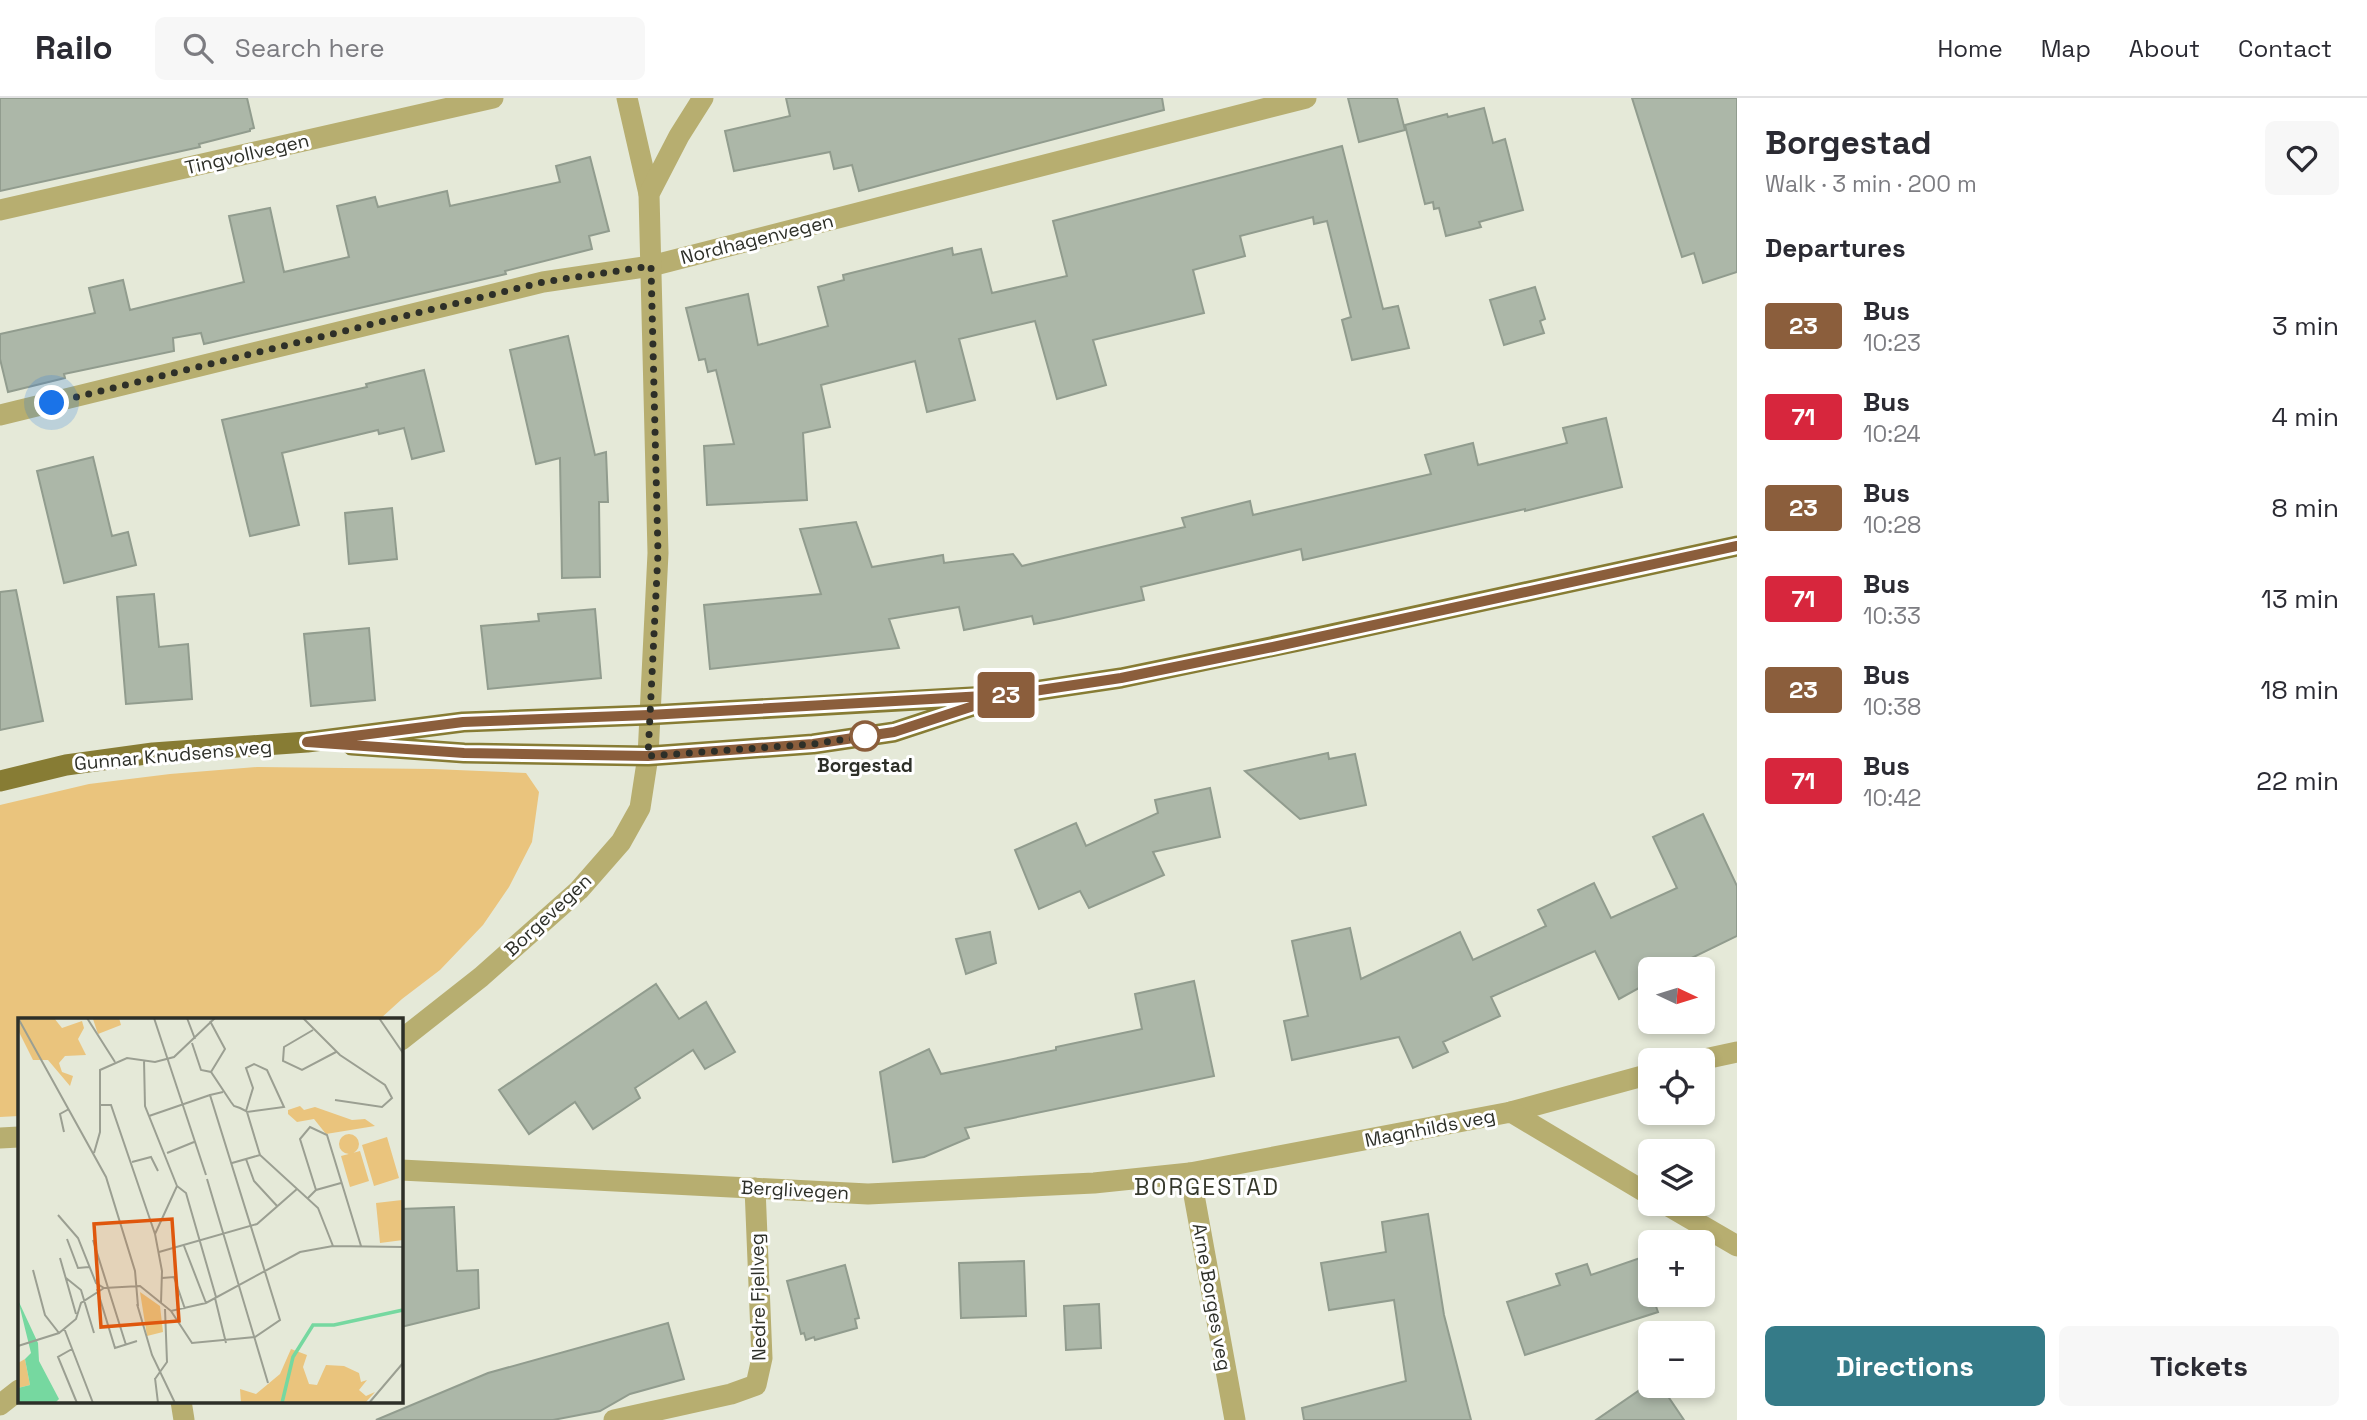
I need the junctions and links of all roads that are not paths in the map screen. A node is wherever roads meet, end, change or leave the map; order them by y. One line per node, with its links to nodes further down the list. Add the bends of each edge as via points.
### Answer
1 (493, 98): 6 (street, Tingvollvegen)
2 (627, 98): 5 (street, Borgevegen)
3 (703, 98): 5 (street)
4 (1306, 98): 7 (street, Nordhagenvegen)
5 (649, 194): 7 (street, Borgevegen)
6 (0, 210)
7 (651, 266): 8 (street, Nordhagenvegen, via 543,282); 11 (street, Borgevegen, via 658,553)
8 (0, 415)
9 (1737, 546): 10 (main road, Gunnar Knudsens veg, via 1176,667)
10 (1007, 695): 11 (main road, Gunnar Knudsens veg); 13 (main road, Gunnar Knudsens veg, via 894,732 813,744)
11 (649, 715): 12 (main road, Gunnar Knudsens veg, via 463,722); 13 (street, Borgevegen)
12 (307, 742): 13 (main road, Gunnar Knudsens veg, via 464,753); 14 (main road, Gunnar Knudsens veg, via 153,753 66,765)
13 (648, 756): 15 (street, Borgevegen, via 640,808 621,842 579,890)
14 (0, 781)
15 (402, 1040)
16 (1737, 1052): 17 (street)
17 (1715, 1057)
18 (1638, 1077): 19 (street)
19 (1511, 1112): 23 (street, Magnhilds veg); 25 (street, Magnhilds veg)
20 (18, 1137): 21 (street)
21 (0, 1138)
22 (402, 1170): 24 (street, Berglivegen)
23 (1190, 1173): 24 (street, Berglivegen, via 1094,1183 868,1194); 33 (street, Arne Borges veg)
24 (755, 1188): 32 (street, Nedre Fjellveg, via 762,1358 756,1385)
25 (1638, 1188)
26 (1686, 1216): 27 (street)
27 (1737, 1246)
28 (18, 1391): 30 (street)
29 (181, 1402): 31 (street)
30 (0, 1405)
31 (184, 1420)
32 (614, 1420)
33 (1235, 1420)

